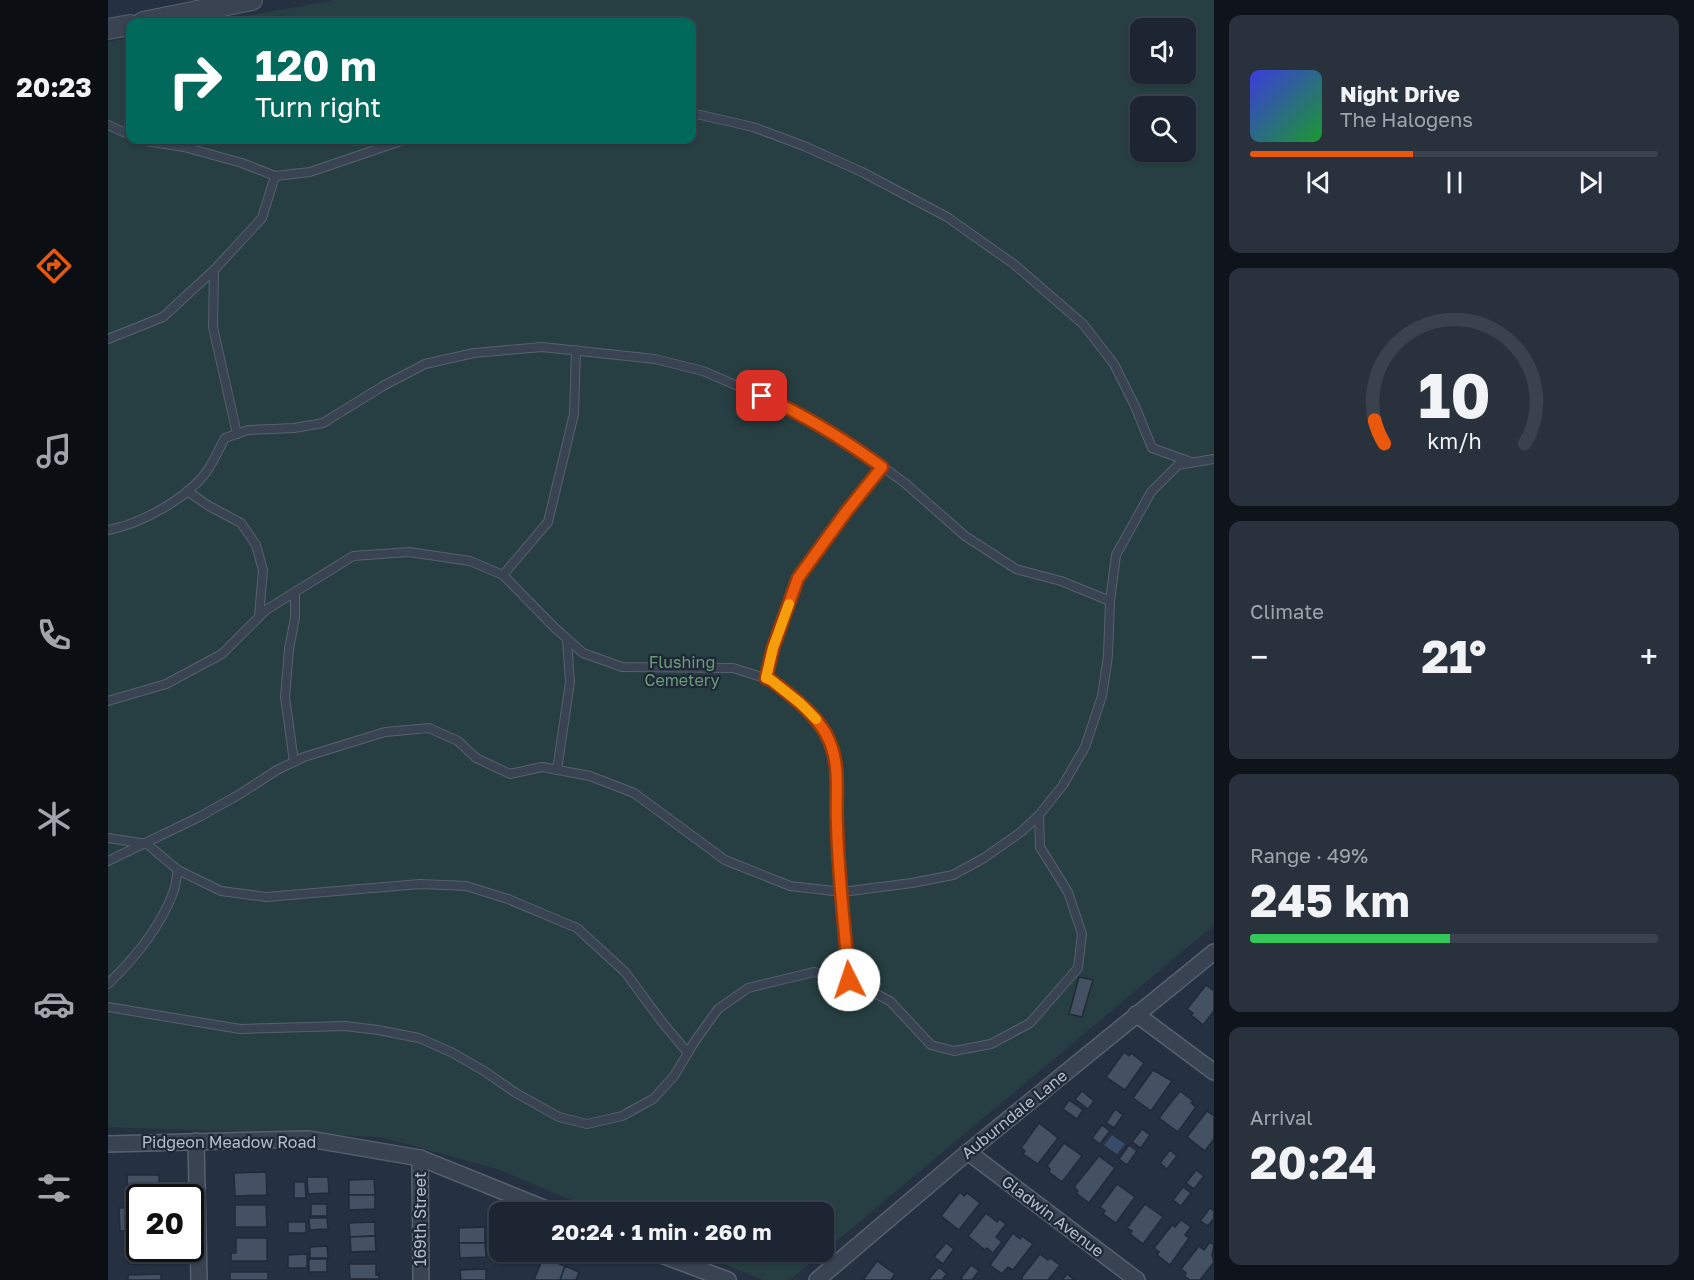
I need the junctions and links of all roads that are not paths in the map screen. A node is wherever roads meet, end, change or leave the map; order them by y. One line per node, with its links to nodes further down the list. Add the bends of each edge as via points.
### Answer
1 (252, 0): 2 (street)
2 (176, 8): 3 (street)
3 (152, 18)
4 (126, 26): 5 (street)
5 (108, 29)
6 (696, 114): 17 (lane, via 804,146 947,217 1015,265 1083,324 1114,364 1152,448)
7 (108, 124): 8 (lane)
8 (126, 133)
9 (165, 144): 11 (lane)
10 (392, 144): 11 (lane, via 310,172)
11 (275, 176): 12 (lane, via 262,218)
12 (214, 270): 13 (lane, via 163,317); 15 (lane, via 213,327)
13 (108, 339)
14 (576, 350): 15 (lane, via 542,347 474,353 425,364 323,423); 18 (lane, via 655,359 703,371 782,405 856,447); 21 (lane, via 573,414 548,522)
15 (237, 434): 19 (lane, via 225,438 207,472)
16 (1214, 459): 17 (lane)
17 (1193, 462): 23 (lane, via 1178,465 1151,492 1116,555)
18 (882, 467): 23 (lane, via 965,536 1016,569); 26 (lane, via 798,578)
19 (187, 491): 20 (lane, via 156,512); 24 (lane, via 241,524 256,545 263,570)
20 (108, 530)
21 (503, 575): 22 (lane, via 470,561 409,552 353,556); 25 (lane)
22 (295, 592): 24 (lane); 28 (lane, via 285,697)
23 (1110, 601): 30 (lane, via 1102,696 1085,747 1063,785)
24 (260, 616): 27 (lane, via 222,654 166,684)
25 (567, 639): 26 (lane, via 582,652 622,667 733,668); 29 (lane, via 570,682)
26 (766, 678): 35 (lane, via 811,713 833,750)
27 (108, 701)
28 (294, 762): 29 (lane, via 385,732 429,728 458,741 477,758 510,774 542,767); 32 (lane)
29 (557, 770): 35 (lane, via 590,776 634,793 724,860 789,886)
30 (1039, 815): 35 (lane, via 993,852 953,874); 37 (lane, via 1040,847 1068,892 1082,934 1077,968 1030,1023 991,1044 954,1051 931,1045 890,1001)
31 (108, 838): 32 (lane)
32 (147, 844): 33 (lane); 34 (lane)
33 (108, 861)
34 (178, 870): 38 (lane, via 174,892 154,928 127,966); 41 (lane, via 221,891 266,897 420,884 466,886 508,899 577,928 626,972)
35 (842, 892): 37 (lane)
36 (1214, 952): 40 (street, Auburndale Lane)
37 (849, 980): 41 (lane, via 814,972 748,988 718,1009)
38 (108, 984)
39 (108, 1007): 41 (lane, via 240,1029 345,1026 419,1038 451,1052 559,1117 586,1124 622,1116 653,1099)
40 (1136, 1014): 42 (street); 45 (street, Auburndale Lane)
41 (688, 1053)
42 (1214, 1072)
43 (196, 1141): 44 (street, Pidgeon Meadow Road); 46 (street, Pidgeon Meadow Road, via 309,1139); 49 (street)
44 (108, 1144)
45 (968, 1152): 52 (street, Auburndale Lane); 53 (street, Gladwin Avenue)
46 (420, 1158): 47 (street, Pidgeon Meadow Road); 50 (street, 169th Street)
47 (529, 1202)
48 (680, 1262): 51 (street)
49 (199, 1280)
50 (421, 1280)
51 (728, 1280)
52 (817, 1280)
53 (1137, 1280)

